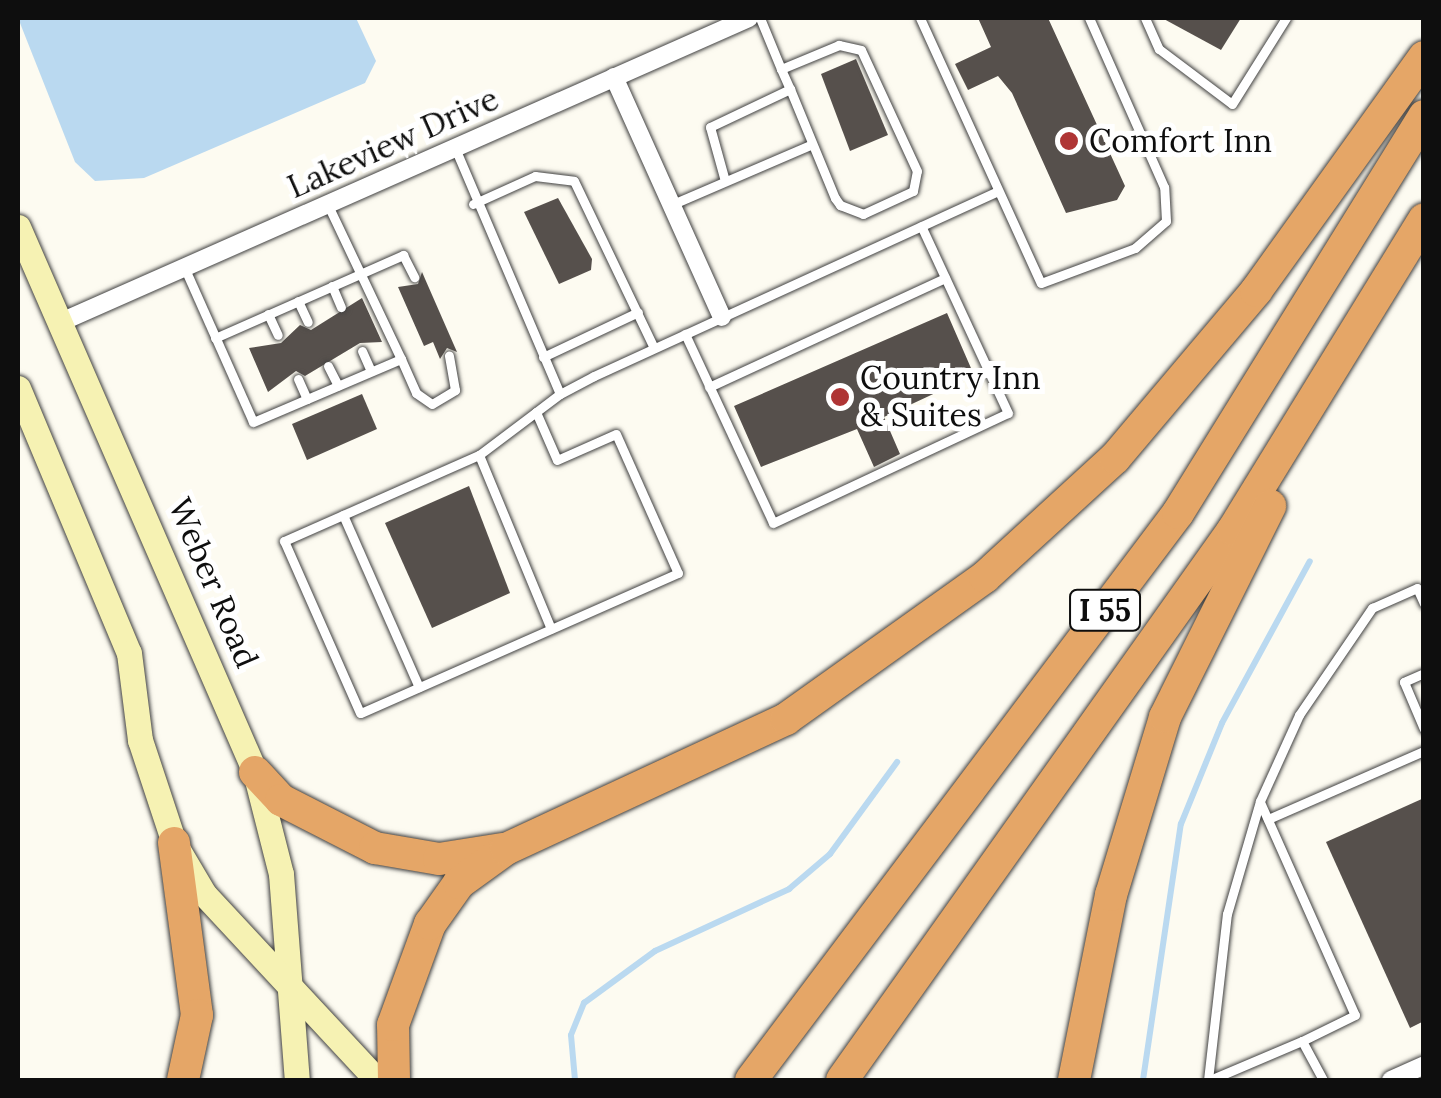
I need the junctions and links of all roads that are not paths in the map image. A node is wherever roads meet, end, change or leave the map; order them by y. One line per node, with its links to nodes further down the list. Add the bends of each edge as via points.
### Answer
1 (749, 18): 9 (street, Lakeview Drive)
2 (760, 18): 8 (lane)
3 (920, 18): 15 (lane)
4 (1089, 18): 15 (lane, via 1164,187 1166,220 1134,248 1041,283)
5 (1145, 18): 6 (lane, via 1160,49 1232,104)
6 (1286, 18)
7 (1424, 57): 64 (highway, via 1243,306 1115,458 985,577 786,718)
8 (782, 69): 10 (lane); 12 (lane, via 839,46 861,50 916,185 871,212 846,211)
9 (614, 78): 13 (street, Lakeview Drive); 18 (street)
10 (790, 89): 12 (lane); 14 (lane, via 710,126)
11 (1424, 116): 72 (highway, I 55, via 1178,513)
12 (812, 144): 14 (lane)
13 (456, 148): 16 (lane); 17 (street, Lakeview Drive)
14 (725, 182): 18 (lane)
15 (996, 192): 20 (lane)
16 (473, 204): 30 (lane, via 535,176 574,181); 41 (lane)
17 (328, 205): 23 (street, Lakeview Drive); 24 (lane)
18 (671, 205): 32 (street)
19 (1424, 219): 73 (highway, I 55, via 1234,530)
20 (921, 226): 26 (lane); 32 (lane)
21 (18, 227): 33 (main road, Weber Road)
22 (1424, 234): 74 (highway, via 1302,442 1165,717 1111,894)
23 (185, 269): 33 (street, Lakeview Drive); 37 (lane)
24 (364, 272): 25 (lane, via 403,255); 27 (lane); 42 (lane)
25 (414, 276)
26 (945, 278): 47 (lane); 47 (lane, via 1008,413 773,523)
27 (332, 286): 28 (lane); 29 (lane)
28 (298, 301): 31 (lane); 34 (lane)
29 (342, 307)
30 (638, 312): 38 (lane); 41 (lane)
31 (268, 314): 36 (lane); 37 (lane)
32 (722, 317): 35 (lane)
33 (61, 322): 60 (main road, Weber Road)
34 (308, 322)
35 (684, 334): 38 (lane); 47 (lane)
36 (278, 335)
37 (214, 338): 50 (lane, via 252,422)
38 (654, 348): 49 (lane)
39 (362, 351): 44 (lane)
40 (449, 356): 42 (lane, via 455,390 432,404 416,393)
41 (543, 357): 49 (lane)
42 (401, 359): 44 (lane)
43 (328, 366): 46 (lane)
44 (371, 372): 46 (lane)
45 (298, 379): 50 (lane)
46 (338, 386): 50 (lane)
47 (710, 387)
48 (18, 388): 63 (main road, via 129,653 140,740)
49 (560, 394): 51 (lane)
50 (307, 399)
51 (536, 412): 52 (lane); 55 (lane, via 557,460 616,434 678,573)
52 (479, 454): 53 (lane); 55 (lane)
53 (343, 515): 57 (lane); 57 (lane, via 284,541 360,714)
54 (1424, 604): 61 (lane, via 1416,588 1353,629)
55 (551, 628): 57 (lane)
56 (1424, 673): 58 (lane, via 1404,682)
57 (419, 687)
58 (1424, 728)
59 (1424, 751): 62 (lane)
60 (255, 772): 64 (highway, via 318,823 405,858); 65 (main road, Weber Road, via 282,874)
61 (1260, 801): 62 (lane); 75 (lane, via 1215,978)
62 (1268, 819): 66 (lane, via 1355,1015)
63 (174, 843): 65 (main road, via 204,894); 68 (highway, via 198,1016)
64 (506, 848): 71 (highway, via 460,883 430,924 393,1025)
65 (288, 983): 69 (main road, Weber Road); 70 (main road)
66 (1302, 1041): 75 (lane); 76 (lane)
67 (1424, 1066): 77 (street)
68 (183, 1080)
69 (297, 1080)
70 (377, 1080)
71 (394, 1080)
72 (752, 1080)
73 (842, 1080)
74 (1074, 1080)
75 (1209, 1080)
76 (1323, 1080)
77 (1391, 1080)

